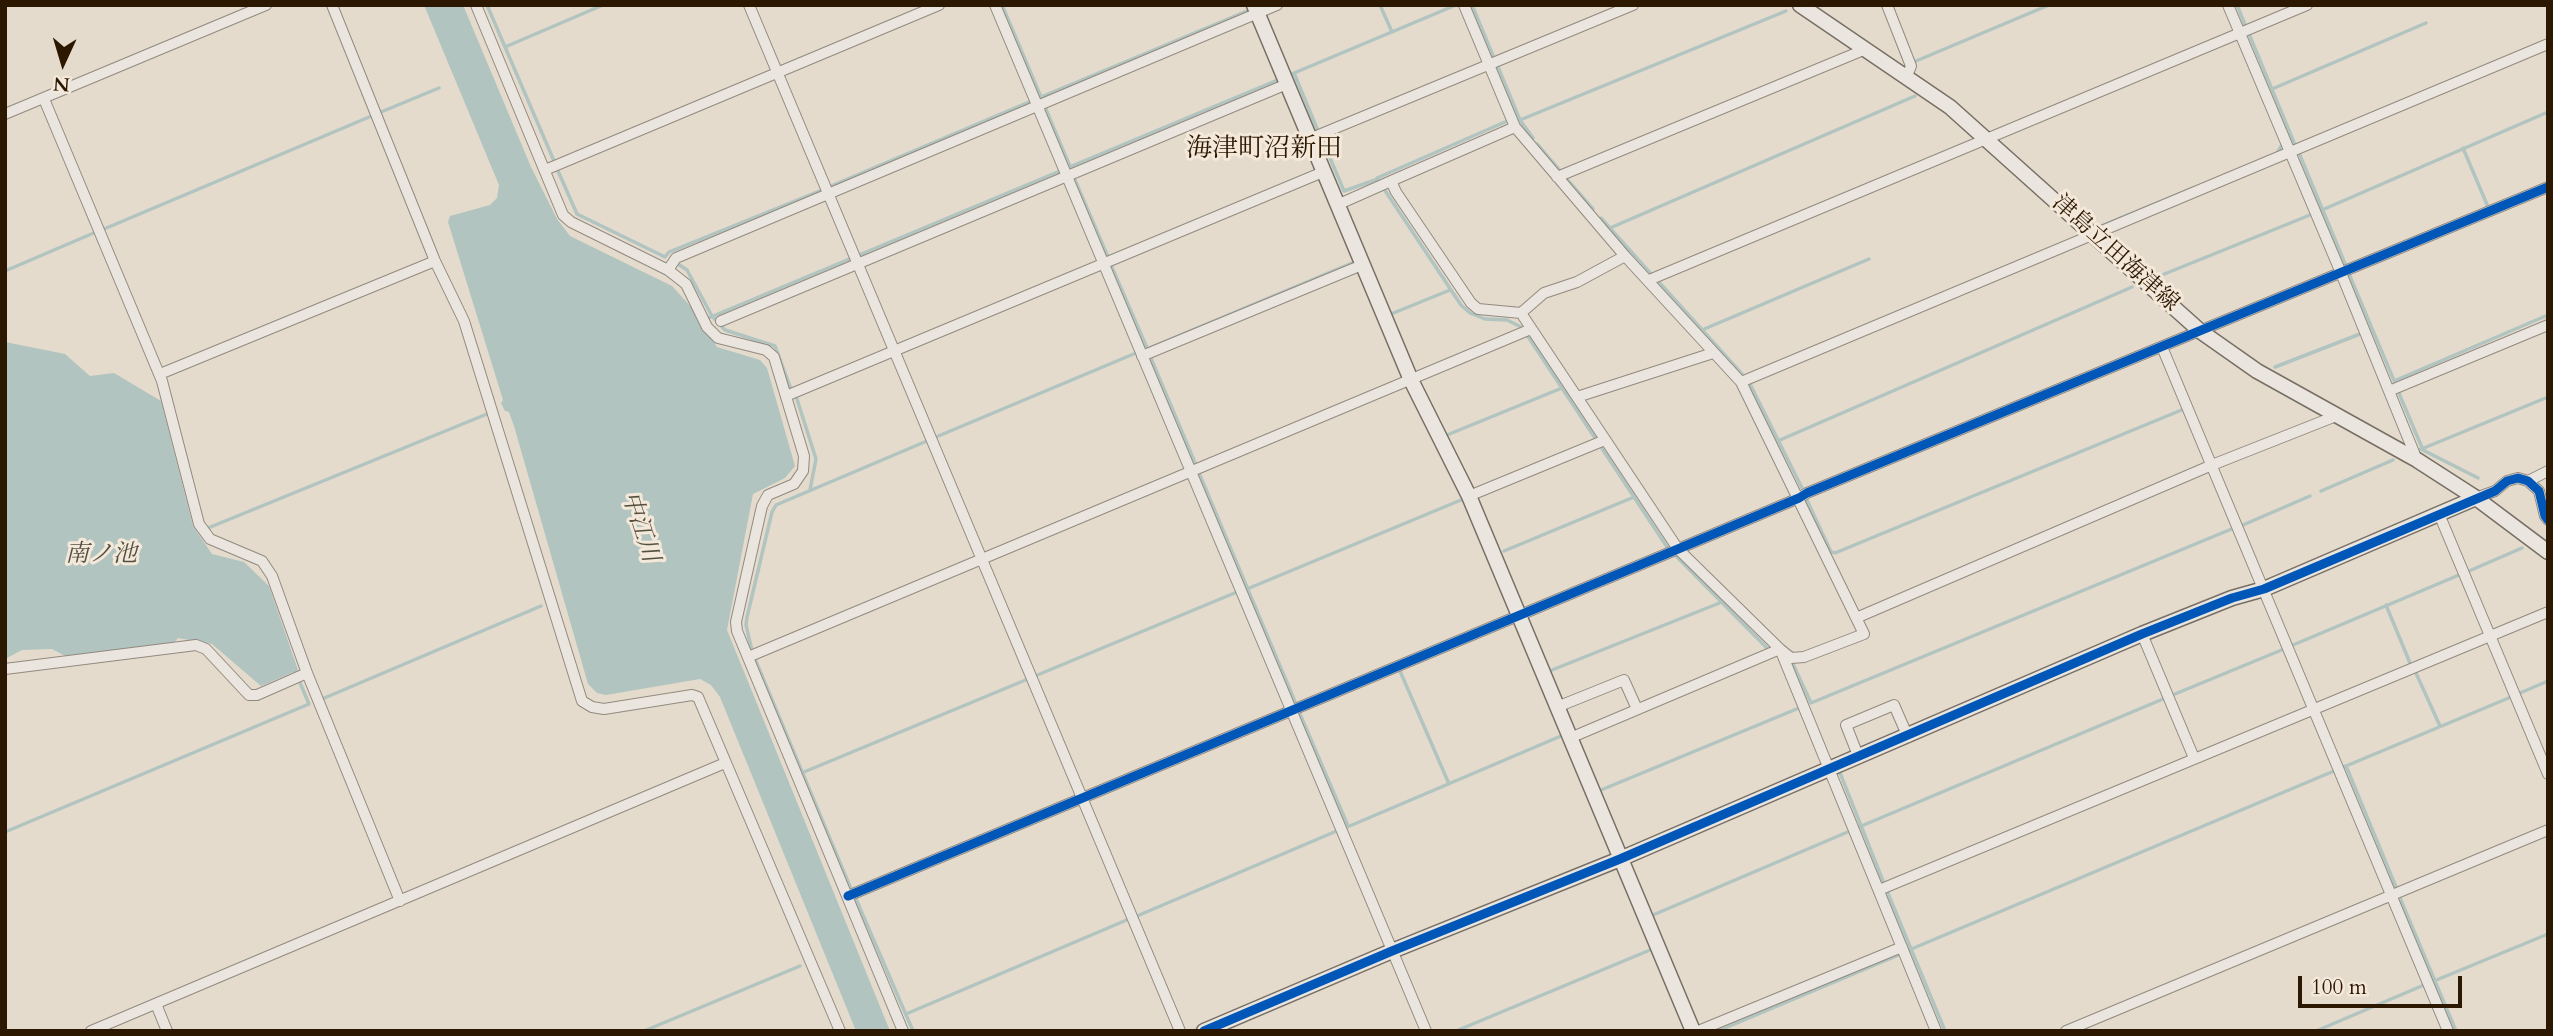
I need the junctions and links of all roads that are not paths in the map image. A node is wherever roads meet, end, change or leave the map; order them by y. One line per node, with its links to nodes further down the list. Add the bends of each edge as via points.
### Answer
1 (266, 5): 22 (street)
2 (332, 5): 40 (street)
3 (476, 5): 29 (street)
4 (749, 5): 19 (street)
5 (939, 5): 19 (street)
6 (995, 5): 23 (street)
7 (1277, 5): 14 (street)
8 (1633, 5): 18 (street)
9 (1801, 5): 17 (street, 津島立田海津線)
10 (1887, 5): 20 (street, via 1911,66)
11 (2228, 5): 15 (street)
12 (2307, 5): 15 (street)
13 (1464, 6): 18 (street)
14 (1256, 9): 21 (street); 23 (street)
15 (2239, 33): 26 (street); 28 (street)
16 (2548, 44): 28 (street)
17 (1866, 49): 20 (street, 津島立田海津線); 32 (street)
18 (1489, 65): 25 (street); 27 (street)
19 (778, 73): 29 (street); 35 (street)
20 (1908, 76): 26 (street, 津島立田海津線)
21 (1285, 80): 27 (street); 30 (street)
22 (44, 99): 24 (street); 55 (street)
23 (1037, 106): 30 (street); 35 (street)
24 (5, 114)
25 (1515, 127): 32 (street); 33 (street)
26 (1987, 138): 37 (street, 津島立田海津線); 45 (street)
27 (1309, 139): 31 (street)
28 (2290, 153): 37 (street); 44 (street)
29 (545, 170): 43 (street, via 563,215 571,222)
30 (1065, 172): 39 (street); 41 (street)
31 (1323, 172): 36 (street); 41 (street)
32 (1557, 177): 38 (street)
33 (1391, 181): 36 (street); 46 (street, via 1471,303 1478,309)
34 (2548, 187): 44 (street)
35 (829, 194): 39 (street); 43 (street, via 676,258)
36 (1337, 205): 42 (street)
37 (2093, 234): 50 (street, 津島立田海津線); 57 (street)
38 (1625, 256): 45 (street); 46 (street, via 1577,282 1544,293)
39 (857, 260): 47 (street); 52 (street)
40 (435, 261): 55 (street); 94 (street, via 464,321 582,701 604,709 698,697)
41 (1103, 265): 52 (street); 54 (street)
42 (1363, 265): 54 (street); 56 (street)
43 (668, 270): 59 (street, via 686,284 707,327 718,338 766,350 774,357)
44 (2341, 273): 50 (street); 58 (street)
45 (1648, 280): 53 (street)
46 (1521, 313): 49 (street)
47 (721, 321)
48 (2548, 325): 58 (street)
49 (1531, 329): 56 (street); 60 (street)
50 (2200, 331): 51 (street); 61 (street, 津島立田海津線, via 2257,371)
51 (2162, 347): 64 (street); 69 (street)
52 (895, 352): 59 (street); 75 (street)
53 (1713, 353): 57 (street); 60 (street)
54 (1142, 356): 66 (street)
55 (160, 374): 85 (street, via 199,524 210,539 262,561 272,576)
56 (1411, 380): 66 (street); 68 (street)
57 (1741, 382): 69 (street)
58 (2389, 391): 63 (street)
59 (786, 396): 83 (street, via 804,456 803,471 794,484 768,495 762,506 736,622)
60 (1577, 397): 62 (street)
61 (2336, 416): 63 (street, 津島立田海津線); 64 (street)
62 (1605, 440): 68 (street); 73 (street)
63 (2417, 460): 70 (street, 津島立田海津線)
64 (2212, 465): 76 (street); 79 (street)
65 (2548, 471): 67 (street)
66 (1191, 473): 75 (street); 89 (street)
67 (2528, 481): 70 (street, via 2507,481); 72 (street, via 2539,491)
68 (1469, 496): 78 (street)
69 (1799, 498): 73 (street); 79 (street)
70 (2476, 498): 71 (street); 74 (street, 津島立田海津線)
71 (2439, 514): 76 (street); 81 (street)
72 (2548, 520)
73 (1678, 549): 78 (street); 82 (street)
74 (2548, 552)
75 (982, 560): 83 (street); 97 (street)
76 (2264, 589): 80 (street); 87 (street)
77 (2548, 612): 81 (street)
78 (1519, 616): 86 (street); 89 (street)
79 (1856, 618): 82 (street, via 1864,634 1852,639 1804,657 1791,657)
80 (2142, 634): 90 (street); 93 (street)
81 (2489, 636): 87 (street); 96 (street)
82 (1780, 649): 88 (street); 95 (street)
83 (748, 657): 102 (street)
84 (5, 669): 85 (street, via 196,645 206,649 249,695)
85 (302, 675): 103 (street)
86 (1557, 707): 88 (street, via 1623,680); 91 (street)
87 (2314, 707): 93 (street); 101 (street)
88 (1637, 709): 91 (street)
89 (1292, 712): 97 (street); 105 (street)
90 (1908, 737): 92 (street); 92 (street, via 1894,705 1846,725)
91 (1570, 738): 99 (street)
92 (1859, 758): 95 (street)
93 (2194, 758): 100 (street)
94 (725, 764): 103 (street); 109 (street)
95 (1831, 770): 99 (street); 100 (street)
96 (2548, 774)
97 (1083, 798): 102 (street); 111 (street)
98 (2548, 830): 101 (street)
99 (1620, 859): 105 (street); 114 (street)
100 (1879, 890): 104 (street)
101 (2393, 895): 116 (street); 117 (street)
102 (848, 896): 110 (street)
103 (400, 901): 106 (street)
104 (1902, 947): 114 (street); 115 (street)
105 (1392, 951): 112 (street); 113 (street)
106 (156, 1004): 107 (street); 108 (street)
107 (91, 1031)
108 (167, 1031)
109 (840, 1031)
110 (903, 1031)
111 (1180, 1031)
112 (1204, 1031)
113 (1426, 1031)
114 (1695, 1031)
115 (1936, 1031)
116 (2066, 1031)
117 (2448, 1031)

